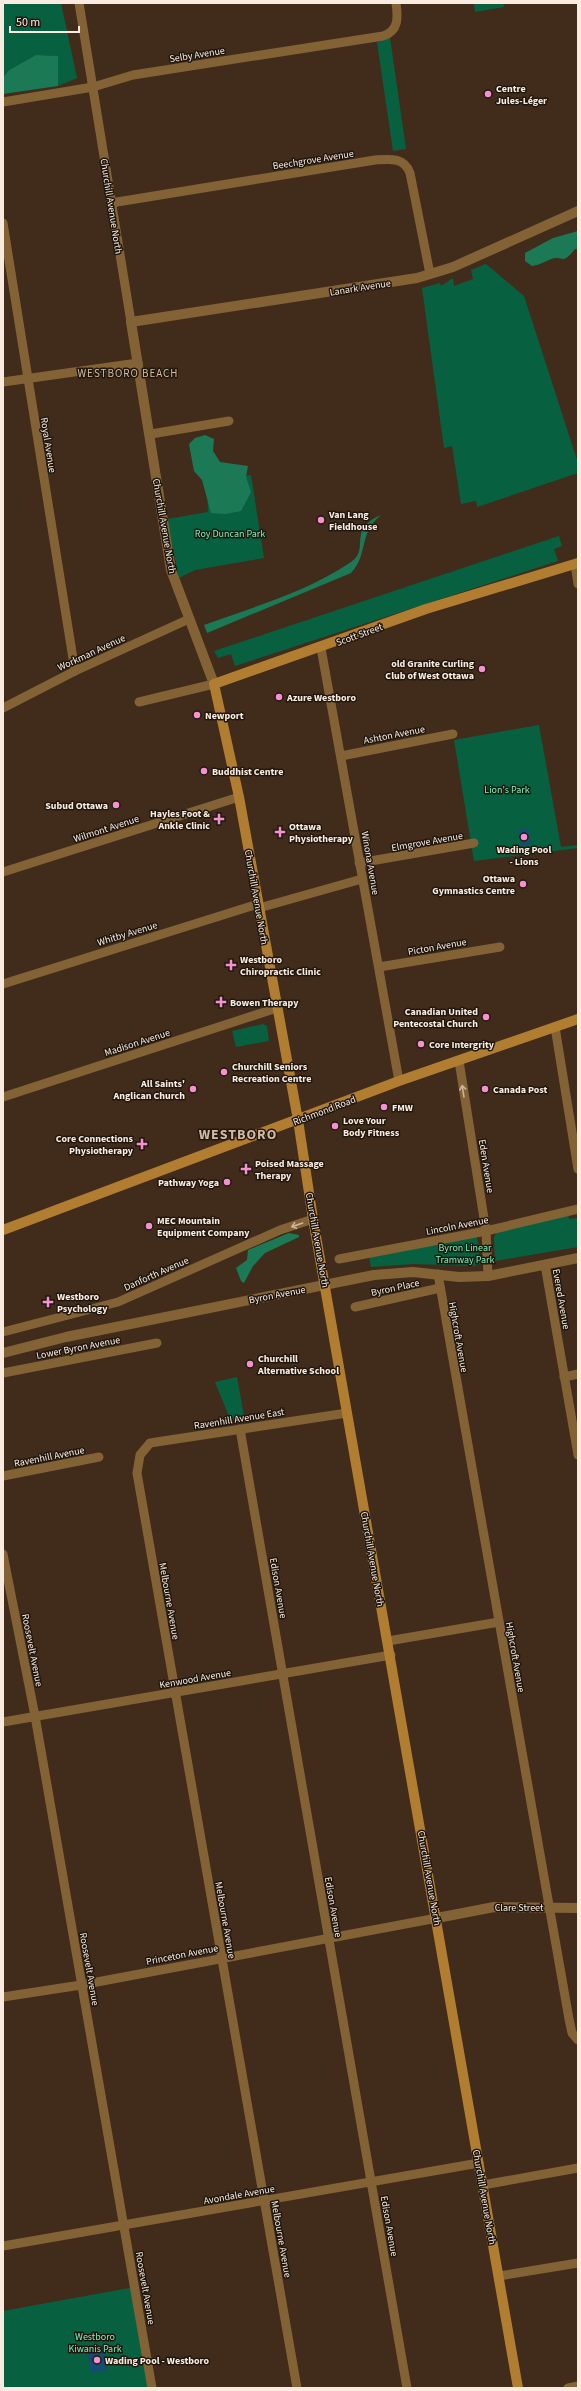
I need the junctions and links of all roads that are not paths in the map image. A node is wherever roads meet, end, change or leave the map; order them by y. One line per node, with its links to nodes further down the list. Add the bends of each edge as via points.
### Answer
1 (80, 3): 3 (street, Churchill Avenue North)
2 (396, 3): 3 (street, Selby Avenue, via 397,21 393,30 383,36 133,75)
3 (93, 87): 4 (street, Selby Avenue); 5 (street, Churchill Avenue North)
4 (3, 102)
5 (111, 203): 8 (street, Beechgrove Avenue, via 375,160 398,160 406,165 410,174); 9 (street, Churchill Avenue North)
6 (578, 211): 8 (street, Lanark Avenue, via 453,267)
7 (3, 222): 11 (street, Royal Avenue)
8 (430, 274): 9 (street, Lanark Avenue)
9 (131, 322): 10 (street, Churchill Avenue North)
10 (138, 363): 11 (street); 14 (street, Churchill Avenue North)
11 (27, 378): 12 (street); 19 (street, Royal Avenue)
12 (3, 382)
13 (229, 421): 14 (street)
14 (151, 434): 17 (street, Churchill Avenue North, via 170,563)
15 (576, 563): 16 (street); 18 (main road, Scott Street, via 426,609)
16 (578, 584)
17 (189, 619): 19 (street, Workman Avenue); 20 (street, Churchill Avenue North)
18 (321, 648): 20 (main road, Scott Street); 24 (street, Winona Avenue)
19 (75, 671): 22 (street, Workman Avenue)
20 (214, 684): 21 (street, Scott Street); 25 (main road, Churchill Avenue North)
21 (139, 702)
22 (3, 708)
23 (453, 734): 24 (street, Ashton Avenue)
24 (341, 756): 27 (street, Winona Avenue)
25 (239, 797): 28 (street, Wilmont Avenue); 30 (main road, Churchill Avenue North)
26 (474, 843): 27 (street, Elmgrove Avenue)
27 (360, 863): 29 (street, Winona Avenue)
28 (3, 872)
29 (362, 879): 30 (street, Whitby Avenue); 32 (street, Winona Avenue)
30 (258, 906): 33 (street, Whitby Avenue); 34 (main road, Churchill Avenue North)
31 (500, 947): 32 (street, Picton Avenue)
32 (379, 968): 38 (street, Winona Avenue)
33 (3, 984)
34 (277, 1008): 39 (street, Madison Avenue); 40 (main road, Churchill Avenue North)
35 (578, 1019): 36 (main road, Richmond Road)
36 (555, 1027): 37 (main road, Richmond Road); 41 (street)
37 (459, 1061): 38 (main road, Richmond Road); 45 (street, Eden Avenue, one-way to 37)
38 (399, 1081): 40 (main road, Richmond Road)
39 (3, 1097)
40 (298, 1120): 43 (main road, Churchill Avenue North); 44 (main road, Richmond Road)
41 (578, 1169)
42 (578, 1209): 45 (street, Lincoln Avenue)
43 (313, 1219): 51 (main road, Churchill Avenue North); 54 (street, Danforth Avenue, one-way to 54, via 280,1230 118,1302)
44 (3, 1230)
45 (486, 1231): 47 (street, Lincoln Avenue); 50 (street, Eden Avenue)
46 (578, 1258): 48 (street, Byron Avenue)
47 (339, 1259)
48 (545, 1265): 50 (street, Byron Avenue); 59 (street, Evered Avenue)
49 (438, 1274): 50 (street, Byron Avenue); 51 (street, Byron Avenue, via 399,1272); 52 (street, Highcroft Avenue)
50 (488, 1276)
51 (325, 1285): 56 (street, Byron Avenue, via 66,1337); 60 (main road, Churchill Avenue North)
52 (440, 1288): 53 (street, Byron Place); 67 (street, Highcroft Avenue)
53 (355, 1307)
54 (3, 1332)
55 (157, 1343): 57 (street, Lower Byron Avenue)
56 (3, 1353)
57 (3, 1373)
58 (578, 1374): 59 (street)
59 (564, 1377): 63 (street, Evered Avenue)
60 (347, 1413): 61 (street, Ravenhill Avenue East); 68 (main road, Churchill Avenue North)
61 (240, 1429): 62 (street, Ravenhill Avenue East, via 150,1443); 70 (street, Edison Avenue)
62 (140, 1455): 71 (street, Melbourne Avenue, via 137,1473)
63 (578, 1455)
64 (99, 1457): 65 (street, Ravenhill Avenue)
65 (3, 1476)
66 (3, 1554): 72 (street, Roosevelt Avenue)
67 (499, 1622): 68 (street); 74 (street, Highcroft Avenue)
68 (388, 1641): 69 (main road, Churchill Avenue North)
69 (391, 1655): 70 (street, Kenwood Avenue); 76 (main road, Churchill Avenue North)
70 (282, 1673): 71 (street, Kenwood Avenue); 77 (street, Edison Avenue)
71 (175, 1693): 72 (street, Kenwood Avenue); 78 (street, Melbourne Avenue)
72 (35, 1716): 73 (street, Kenwood Avenue); 79 (street, Roosevelt Avenue)
73 (3, 1722)
74 (549, 1907): 75 (street, Clare Street); 76 (street, Clare Street, via 494,1907); 81 (street, Highcroft Avenue, via 570,2026)
75 (578, 1908)
76 (437, 1918): 77 (street, Princeton Avenue); 82 (main road, Churchill Avenue North)
77 (329, 1939): 78 (street, Princeton Avenue); 84 (street, Edison Avenue)
78 (222, 1957): 79 (street, Princeton Avenue); 86 (street, Melbourne Avenue)
79 (81, 1985): 80 (street, Princeton Avenue); 87 (street, Roosevelt Avenue)
80 (3, 1997)
81 (578, 2040)
82 (479, 2163): 84 (street, Avondale Avenue); 85 (main road, Churchill Avenue North)
83 (578, 2168): 85 (street)
84 (371, 2181): 86 (street, Avondale Avenue); 94 (street, Edison Avenue)
85 (483, 2185): 90 (main road, Churchill Avenue North)
86 (264, 2201): 87 (street, Avondale Avenue); 93 (street, Melbourne Avenue)
87 (124, 2226): 88 (street, Avondale Avenue); 92 (street, Roosevelt Avenue)
88 (3, 2244)
89 (578, 2264): 90 (street)
90 (499, 2276): 95 (main road, Churchill Avenue North)
91 (578, 2386): 96 (street)
92 (152, 2388)
93 (297, 2388)
94 (407, 2388)
95 (518, 2388)
96 (568, 2388)

